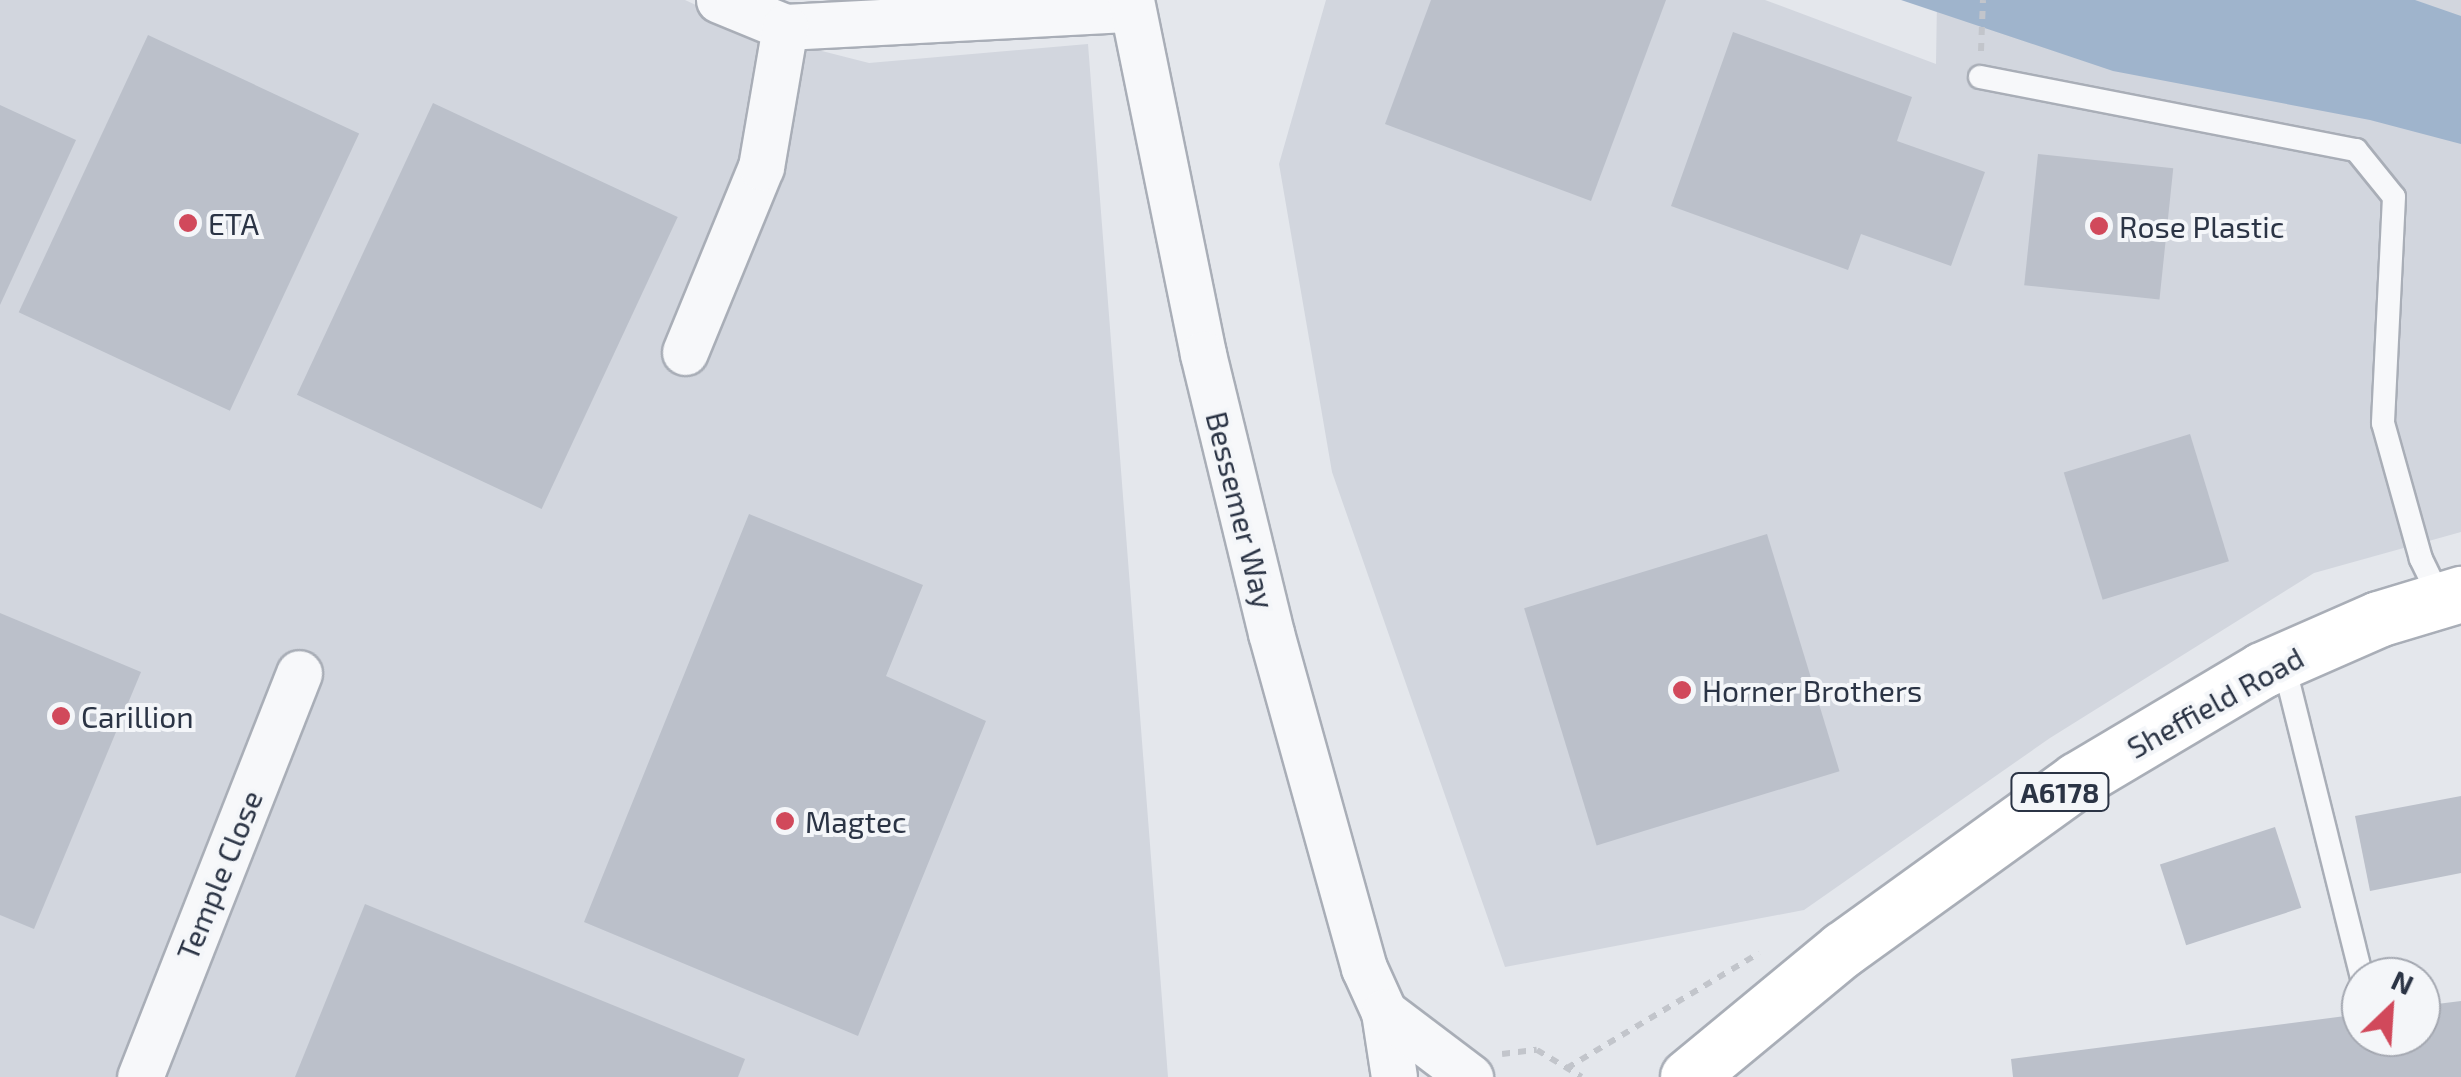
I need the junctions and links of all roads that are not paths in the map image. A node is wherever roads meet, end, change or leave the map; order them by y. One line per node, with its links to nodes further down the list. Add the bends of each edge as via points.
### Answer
1 (719, 0): 3 (street)
2 (1131, 5): 3 (street); 10 (street, Bessemer Way, via 1267,614 1364,968)
3 (785, 27): 5 (street, via 761,166)
4 (1980, 77): 6 (lane, via 2356,150 2394,197 2383,423 2421,558)
5 (685, 352)
6 (2451, 597): 7 (main road, Sheffield Road / A6178, via 2378,619)
7 (2283, 660): 9 (lane); 11 (main road, Sheffield Road / A6178, via 2077,780)
8 (298, 673): 12 (street, Temple Close)
9 (2357, 957)
10 (1384, 1012): 13 (street, Bessemer Way); 14 (street, Bessemer Way)
11 (1694, 1070): 15 (main road, Sheffield Road / A6178)
12 (140, 1077)
13 (1394, 1077)
14 (1470, 1077)
15 (1644, 1077)

